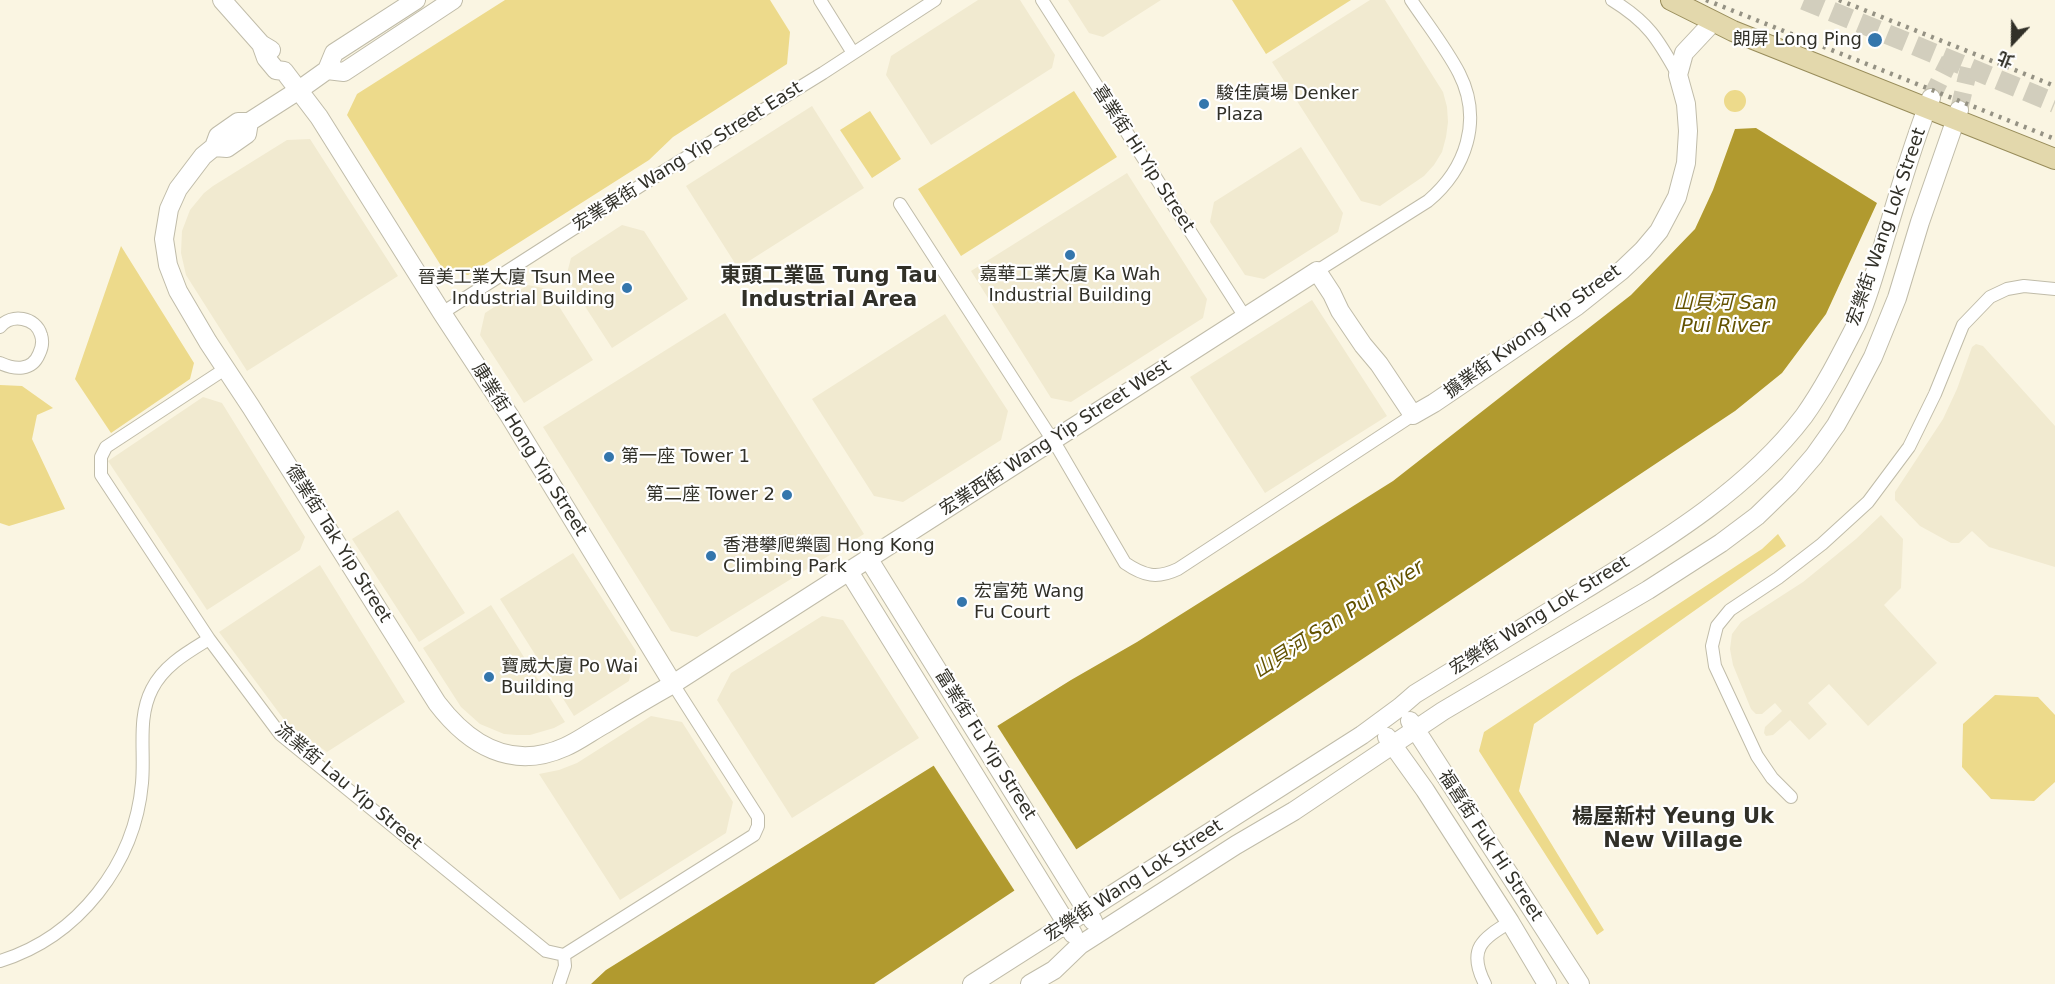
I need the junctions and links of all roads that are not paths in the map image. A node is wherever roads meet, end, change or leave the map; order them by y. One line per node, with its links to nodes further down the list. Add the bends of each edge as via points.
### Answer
1 (222, 0): 14 (street, 康業街 Hong Yip Street, via 261,44 279,56)
2 (416, 0): 12 (street, via 334,53)
3 (453, 0): 12 (street, via 344,72)
4 (820, 0): 11 (street)
5 (935, 0): 11 (street, 宏業東街 Wang Yip Street East)
6 (1042, 0): 22 (street, 喜業街 Hi Yip Street)
7 (1612, 0): 13 (street, 擴業街 Kwong Yip Street, via 1652,32)
8 (1671, 0): 10 (main road)
9 (1416, 2): 19 (street, 宏業西街 Wang Yip Street West, via 1460,75 1469,105 1470,124 1462,159 1442,189)
10 (1713, 22): 13 (street, via 1684,53); 15 (main road)
11 (853, 53): 21 (street, 宏業東街 Wang Yip Street East)
12 (327, 70): 14 (street, 德業街 Tak Yip Street)
13 (1678, 75): 26 (street, 擴業街 Kwong Yip Street, via 1688,122 1686,163 1677,197 1659,231 1621,271 1577,306)
14 (298, 90): 21 (street, 康業街 Hong Yip Street); 25 (street, 德業街 Tak Yip Street, via 249,122 247,134 227,148 214,147 203,156 178,189 169,209 164,239 168,265 178,291)
15 (1929, 104): 16 (main road); 32 (street, 宏樂街 Wang Lok Street, via 1857,323 1824,385 1777,446 1704,510 1629,562 1415,694)
16 (1957, 115): 17 (main road); 34 (street, 宏樂街 Wang Lok Street, via 1897,298 1873,357 1836,424 1789,485 1721,543)
17 (2055, 159)
18 (900, 204): 27 (street)
19 (1317, 272): 22 (street, 宏業西街 Wang Yip Street West); 26 (street)
20 (2055, 289): 36 (street, via 2024,286 1990,297 1963,325 1909,447 1868,502 1822,544 1730,610 1717,626 1712,646 1715,666 1757,756)
21 (442, 313): 31 (street, 康業街 Hong Yip Street, via 509,414)
22 (1245, 317): 27 (street, 宏業西街 Wang Yip Street West)
23 (0, 327): 24 (street, via 17,318 28,321 42,336 36,362 17,369)
24 (0, 363)
25 (225, 369): 30 (street, 流業街 Lau Yip Street, via 106,447 100,465 101,475); 31 (street, 德業街 Tak Yip Street, via 438,703 465,734 498,752 519,756 543,754 565,747)
26 (1413, 415): 27 (street, via 1165,575 1137,571 1125,563)
27 (1052, 440): 28 (street, 宏業西街 Wang Yip Street West)
28 (868, 558): 29 (street, 宏業西街 Wang Yip Street West); 37 (street, 富業街 Fu Yip Street)
29 (848, 570): 31 (street, 宏業西街 Wang Yip Street West); 39 (street, 富業街 Fu Yip Street)
30 (209, 639): 42 (street, 流業街 Lau Yip Street, via 280,734 546,951); 43 (street, via 171,664 147,698 140,800 129,840 113,871 84,909 63,928 22,953)
31 (673, 684): 42 (street, 康業街 Hong Yip Street, via 759,817 756,830)
32 (1401, 707): 33 (street, 宏樂街 Wang Lok Street); 34 (street, 福喜街 Fuk Hi Street)
33 (1376, 724): 35 (street, 福喜街 Fuk Hi Street); 37 (street, 宏樂街 Wang Lok Street)
34 (1416, 729): 35 (street, 宏樂街 Wang Lok Street); 49 (street, 福喜街 Fuk Hi Street)
35 (1393, 745): 38 (street, 福喜街 Fuk Hi Street); 40 (street, 宏樂街 Wang Lok Street)
36 (1791, 797)
37 (1088, 912): 39 (street, 宏樂街 Wang Lok Street); 40 (street, 富業街 Fu Yip Street)
38 (1510, 922): 47 (street, via 1483,940 1478,948); 48 (street, 福喜街 Fuk Hi Street)
39 (1066, 925): 41 (street, 富業街 Fu Yip Street); 45 (street, 宏樂街 Wang Lok Street)
40 (1101, 933): 41 (street, 宏樂街 Wang Lok Street)
41 (1080, 945): 46 (street, 宏樂街 Wang Lok Street, via 1054,970)
42 (564, 955): 44 (street)
43 (0, 961)
44 (559, 984)
45 (972, 984)
46 (1030, 984)
47 (1485, 984)
48 (1547, 984)
49 (1580, 984)

